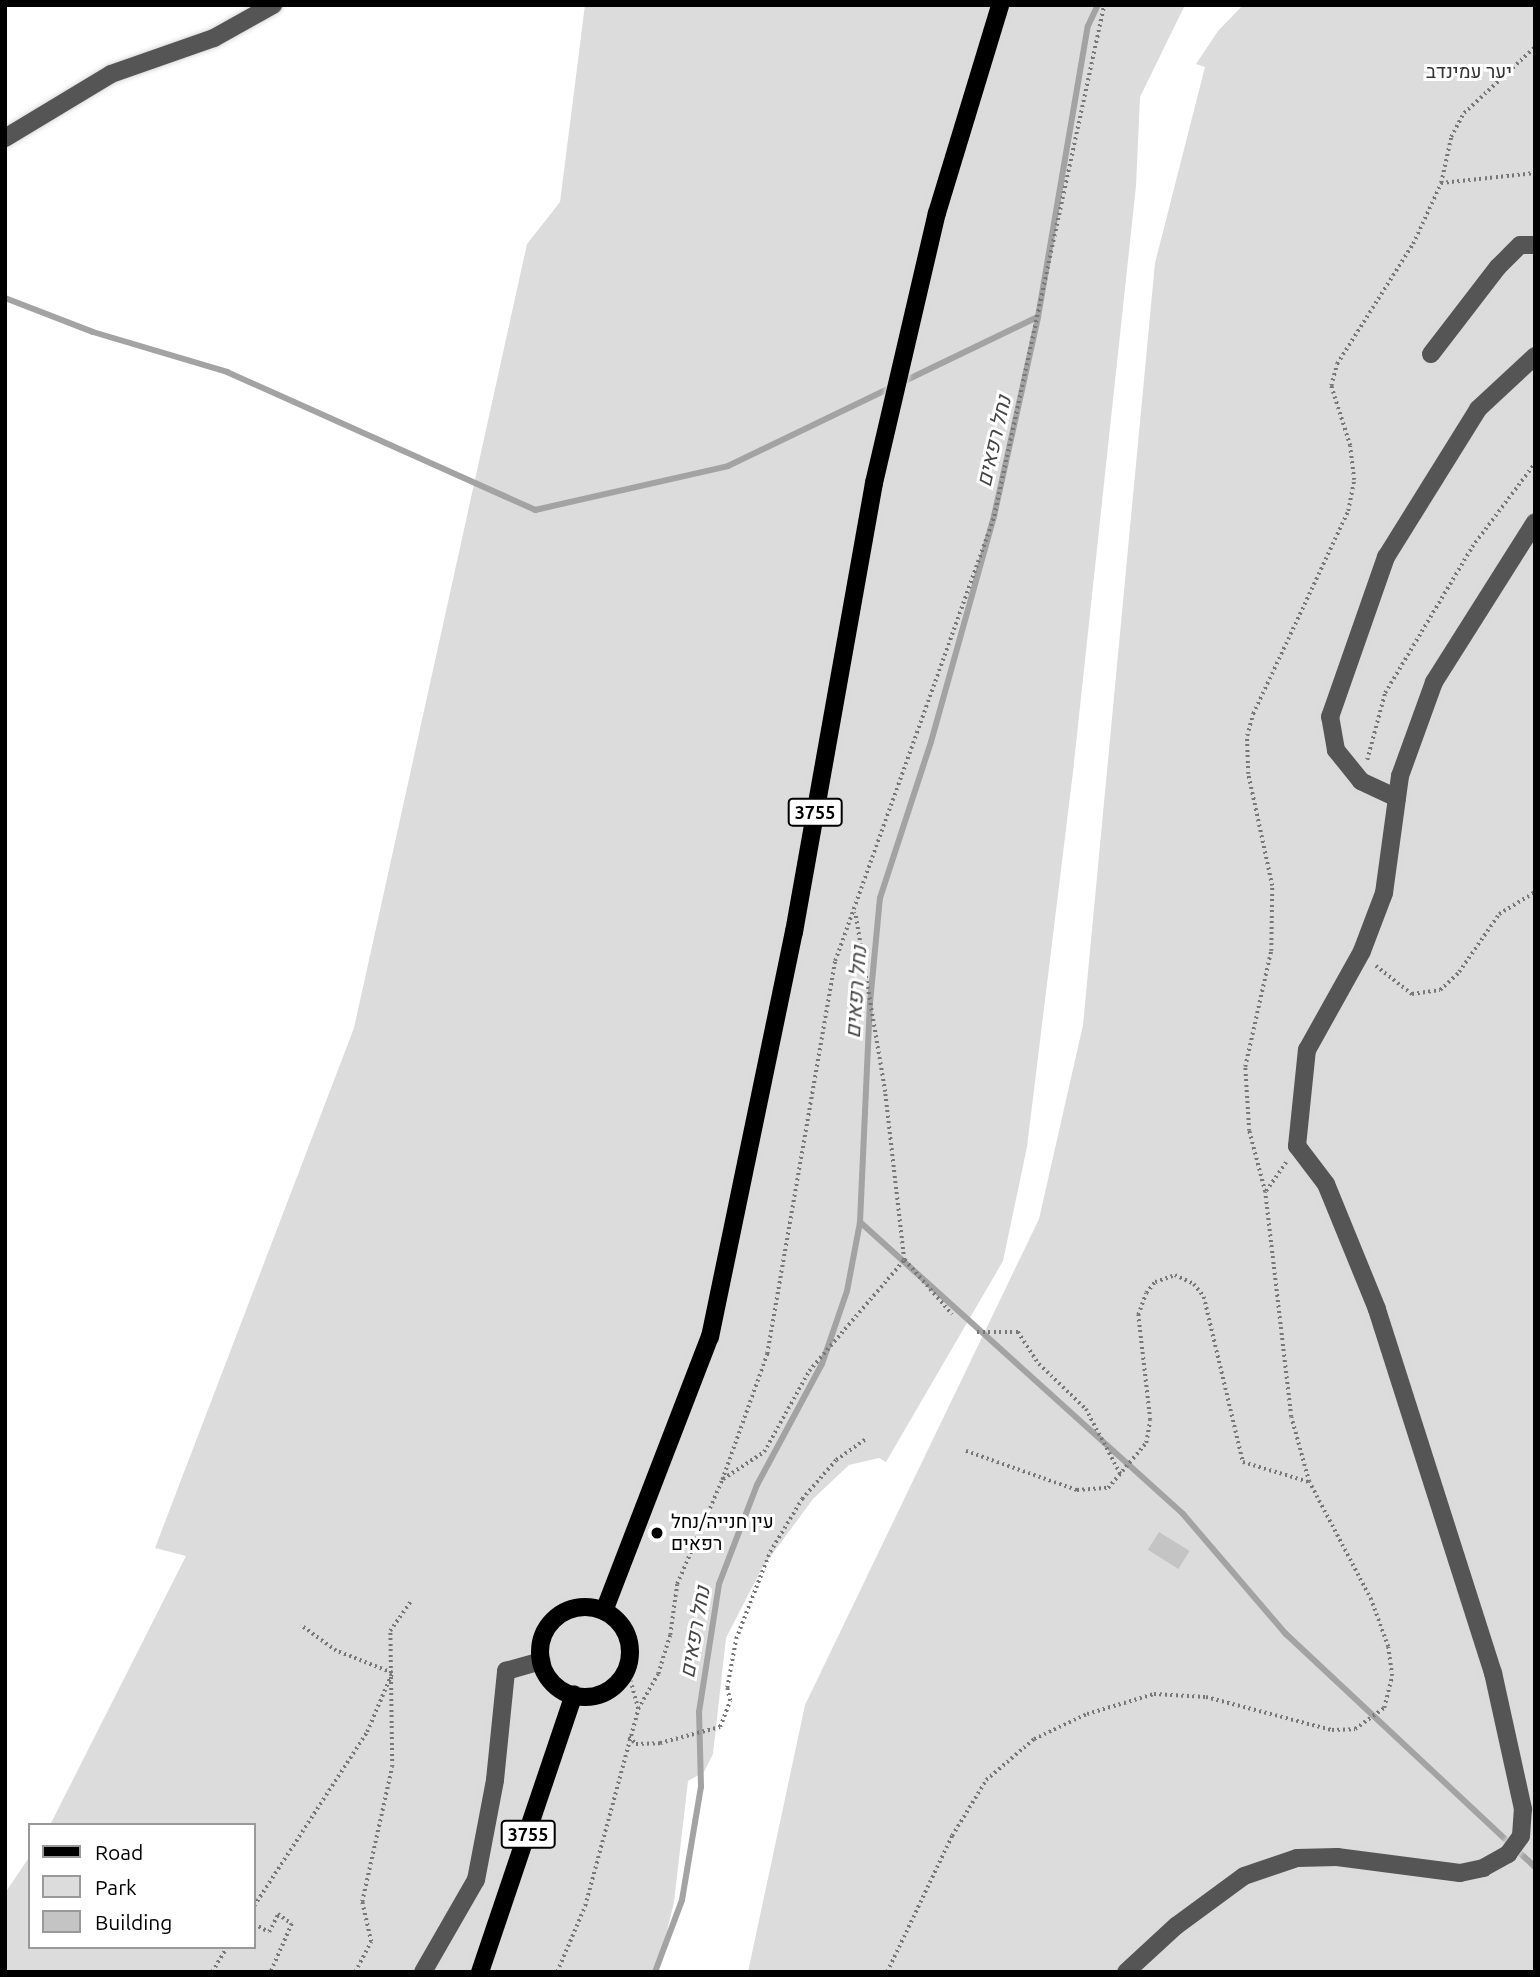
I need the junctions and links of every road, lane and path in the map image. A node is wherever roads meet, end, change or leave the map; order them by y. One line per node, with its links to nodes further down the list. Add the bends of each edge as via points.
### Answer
1 (273, 5): 5 (street, via 214,38 111,74)
2 (1000, 5): 29 (main road, 3755, via 937,213 874,483 794,932 710,1337)
3 (1104, 5): 16 (path, via 994,516)
4 (1535, 47): 7 (path, via 1464,113 1451,137)
5 (5, 138)
6 (1535, 173): 7 (path)
7 (1441, 183): 19 (path, via 1413,244 1337,364 1331,386 1350,446 1354,480 1348,511 1247,736 1248,774 1272,886 1271,951 1245,1067 1249,1131)
8 (1535, 245): 9 (street, via 1520,245 1498,267)
9 (1431, 354)
10 (1535, 356): 13 (street, via 1478,409 1386,557 1329,717 1336,750)
11 (1535, 463): 13 (path, via 1472,547 1385,693)
12 (1535, 522): 14 (street, via 1434,682)
13 (1361, 780): 14 (street)
14 (1397, 798): 17 (street, via 1384,893)
15 (1535, 892): 17 (path, via 1499,914 1459,972 1440,990 1412,994 1385,976)
16 (854, 910): 20 (path, via 885,1092); 26 (path, via 835,961 767,1354)
17 (1362, 951): 18 (street, via 1307,1050)
18 (1297, 1146): 19 (path); 47 (street, via 1326,1184 1377,1309 1493,1673 1523,1809 1521,1836 1508,1854 1460,1873 1337,1857 1297,1858 1257,1872 1176,1926)
19 (1265, 1192): 27 (path, via 1291,1417)
20 (905, 1260): 21 (path); 26 (path, via 809,1371 764,1452)
21 (952, 1314)
22 (977, 1332): 25 (path, via 1018,1332 1039,1364 1086,1409)
23 (866, 1439): 36 (path, via 836,1460 802,1499 770,1552 736,1639 727,1716 720,1727 660,1743 636,1744)
24 (966, 1451): 25 (path, via 1077,1490 1108,1488)
25 (1121, 1475): 27 (path, via 1146,1443 1150,1420 1139,1315 1146,1293 1156,1282 1175,1275 1194,1284 1204,1297 1243,1462)
26 (722, 1480): 35 (path, via 677,1584 670,1635 658,1674)
27 (1309, 1482): 46 (path, via 1371,1600 1388,1647 1392,1676 1384,1708 1355,1729 1332,1730 1206,1696 1154,1693 1087,1714 1034,1739 986,1780 952,1836)
28 (411, 1601): 33 (path, via 390,1631)
29 (604, 1611): 31 (main road, via 578,1607 555,1619 541,1641); 32 (main road, via 625,1629 630,1642)
30 (300, 1625): 33 (path, via 336,1651)
31 (542, 1661): 34 (main road, via 551,1680); 43 (street, via 506,1671 495,1780 476,1880)
32 (627, 1670): 34 (main road, via 599,1694); 35 (path)
33 (392, 1673): 37 (path, via 367,1732); 42 (path, via 392,1767 362,1902 370,1942)
34 (574, 1695): 44 (main road, 3755)
35 (638, 1709): 36 (path)
36 (629, 1737): 45 (path, via 606,1838 585,1906)
37 (256, 1903)
38 (256, 1925): 41 (path, via 269,1932 278,1914 292,1924)
39 (226, 1949): 40 (path)
40 (212, 1972)
41 (271, 1972)
42 (355, 1972)
43 (423, 1972)
44 (480, 1972)
45 (557, 1972)
46 (887, 1972)
47 (1126, 1972)

